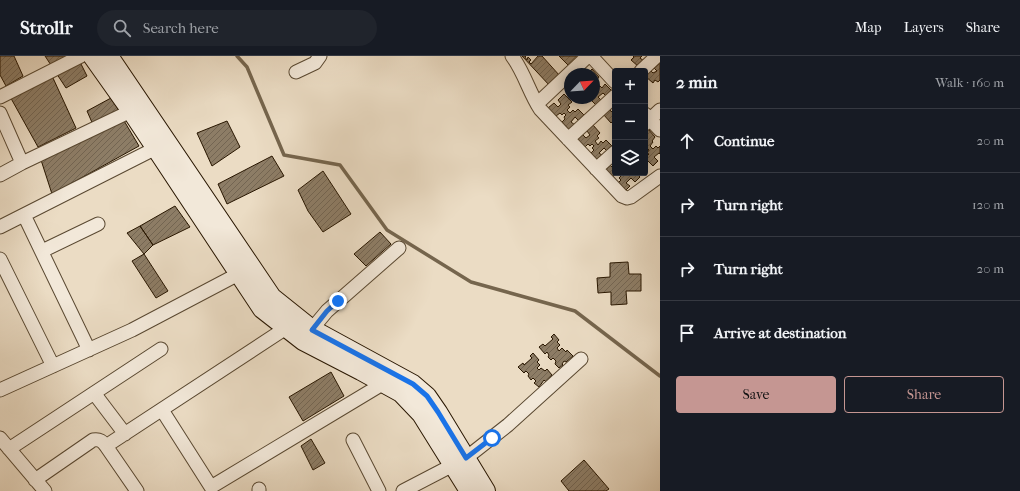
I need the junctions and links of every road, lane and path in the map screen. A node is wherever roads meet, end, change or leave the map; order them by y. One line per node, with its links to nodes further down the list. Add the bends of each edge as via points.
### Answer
1 (81, 56): 11 (street)
2 (92, 56): 15 (street)
3 (109, 56): 21 (street)
4 (320, 56): 9 (street, via 315,63)
5 (512, 56): 13 (street)
6 (589, 56): 10 (street); 13 (street)
7 (657, 56): 8 (street)
8 (645, 68)
9 (296, 72)
10 (612, 79)
11 (0, 97)
12 (612, 99): 20 (street)
13 (537, 104): 20 (street)
14 (660, 110): 17 (street)
15 (131, 111): 21 (street); 23 (street)
16 (0, 113): 23 (street)
17 (648, 118)
18 (648, 120): 19 (street)
19 (660, 130)
20 (568, 139): 24 (street)
21 (161, 145): 27 (street); 33 (street)
22 (612, 155): 24 (street)
23 (22, 163): 25 (street)
24 (596, 169): 26 (street, via 627,198)
25 (0, 175)
26 (660, 176)
27 (24, 214): 29 (street); 31 (street)
28 (98, 224): 31 (street)
29 (0, 227)
30 (399, 248): 35 (street, via 327,311)
31 (42, 251): 37 (street)
32 (0, 258): 39 (street)
33 (245, 271): 34 (street, via 262,309); 35 (street); 37 (street)
34 (286, 328): 40 (street, via 303,341); 43 (street)
35 (312, 330): 47 (street, via 413,384 427,396 438,412)
36 (161, 349): 42 (street)
37 (90, 350): 39 (street)
38 (581, 359): 50 (street, via 508,425)
39 (53, 366): 41 (street)
40 (384, 383): 47 (street, via 401,393); 52 (street)
41 (0, 390)
42 (94, 393): 44 (street); 49 (street)
43 (162, 410): 44 (street); 52 (street)
44 (124, 434): 48 (street)
45 (0, 438): 49 (street)
46 (353, 440): 55 (street)
47 (447, 441): 50 (street)
48 (106, 446): 51 (street, via 101,440 93,440); 54 (street)
49 (9, 449): 51 (street)
50 (459, 461): 56 (street); 57 (street); 58 (street)
51 (35, 480): 53 (street)
52 (212, 489)
53 (45, 491)
54 (136, 491)
55 (379, 491)
56 (403, 491)
57 (469, 491)
58 (486, 491)

